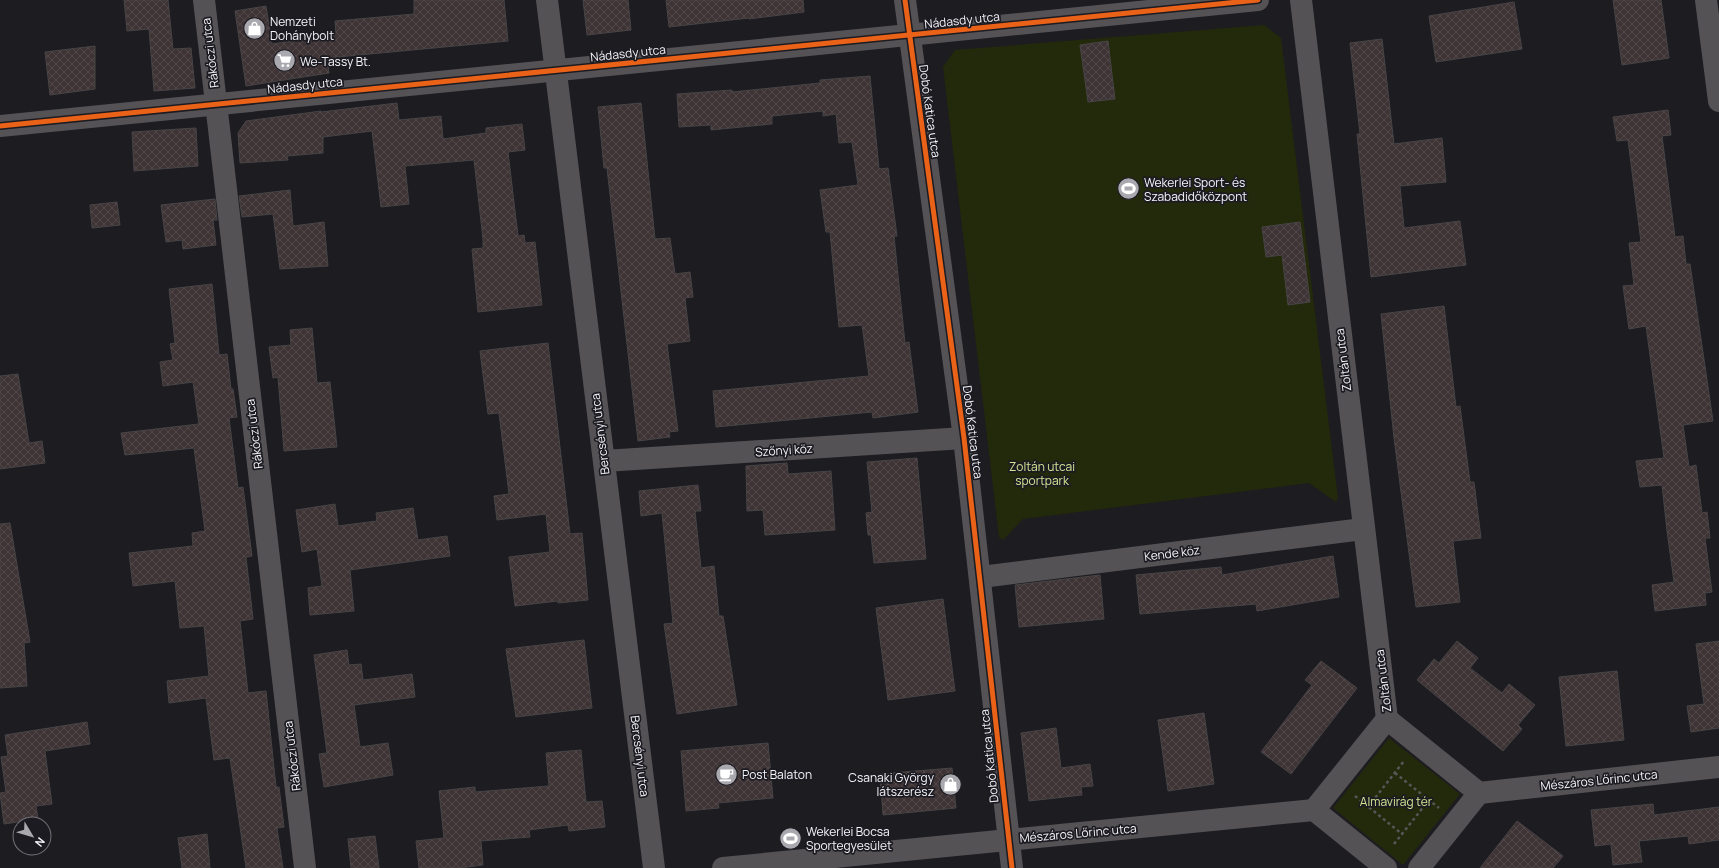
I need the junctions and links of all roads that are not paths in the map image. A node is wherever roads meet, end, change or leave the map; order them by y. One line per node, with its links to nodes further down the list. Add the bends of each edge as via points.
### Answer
1 (204, 0): 10 (street, Rákóczi utca)
2 (547, 0): 8 (street, Bercsényi utca)
3 (905, 0): 7 (street, Dobó Katica utca)
4 (1258, 0): 7 (street, Nádasdy utca)
5 (1301, 0): 14 (street, Zoltán utca)
6 (1706, 0): 9 (street)
7 (910, 35): 8 (street, Nádasdy utca); 12 (street, Dobó Katica utca)
8 (556, 70): 10 (street, Nádasdy utca); 13 (street, Bercsényi utca)
9 (1719, 101)
10 (216, 104): 11 (street, Nádasdy utca); 22 (street, Rákóczi utca)
11 (0, 126)
12 (964, 438): 13 (street, Szőnyi köz); 15 (street, Dobó Katica utca)
13 (604, 461): 23 (street, Bercsényi utca)
14 (1363, 529): 15 (street, Kende köz); 16 (street, Zoltán utca)
15 (981, 576): 20 (street, Dobó Katica utca)
16 (1387, 719): 18 (street); 19 (street)
17 (1719, 767): 18 (street, Mészáros Lőrinc utca)
18 (1479, 792): 26 (street)
19 (1314, 810): 20 (street, Mészáros Lőrinc utca); 21 (street)
20 (1008, 839): 24 (street, Mészáros Lőrinc utca); 25 (street, Dobó Katica utca)
21 (1383, 865)
22 (304, 868)
23 (654, 868)
24 (722, 868)
25 (1012, 868)
26 (1419, 868)

